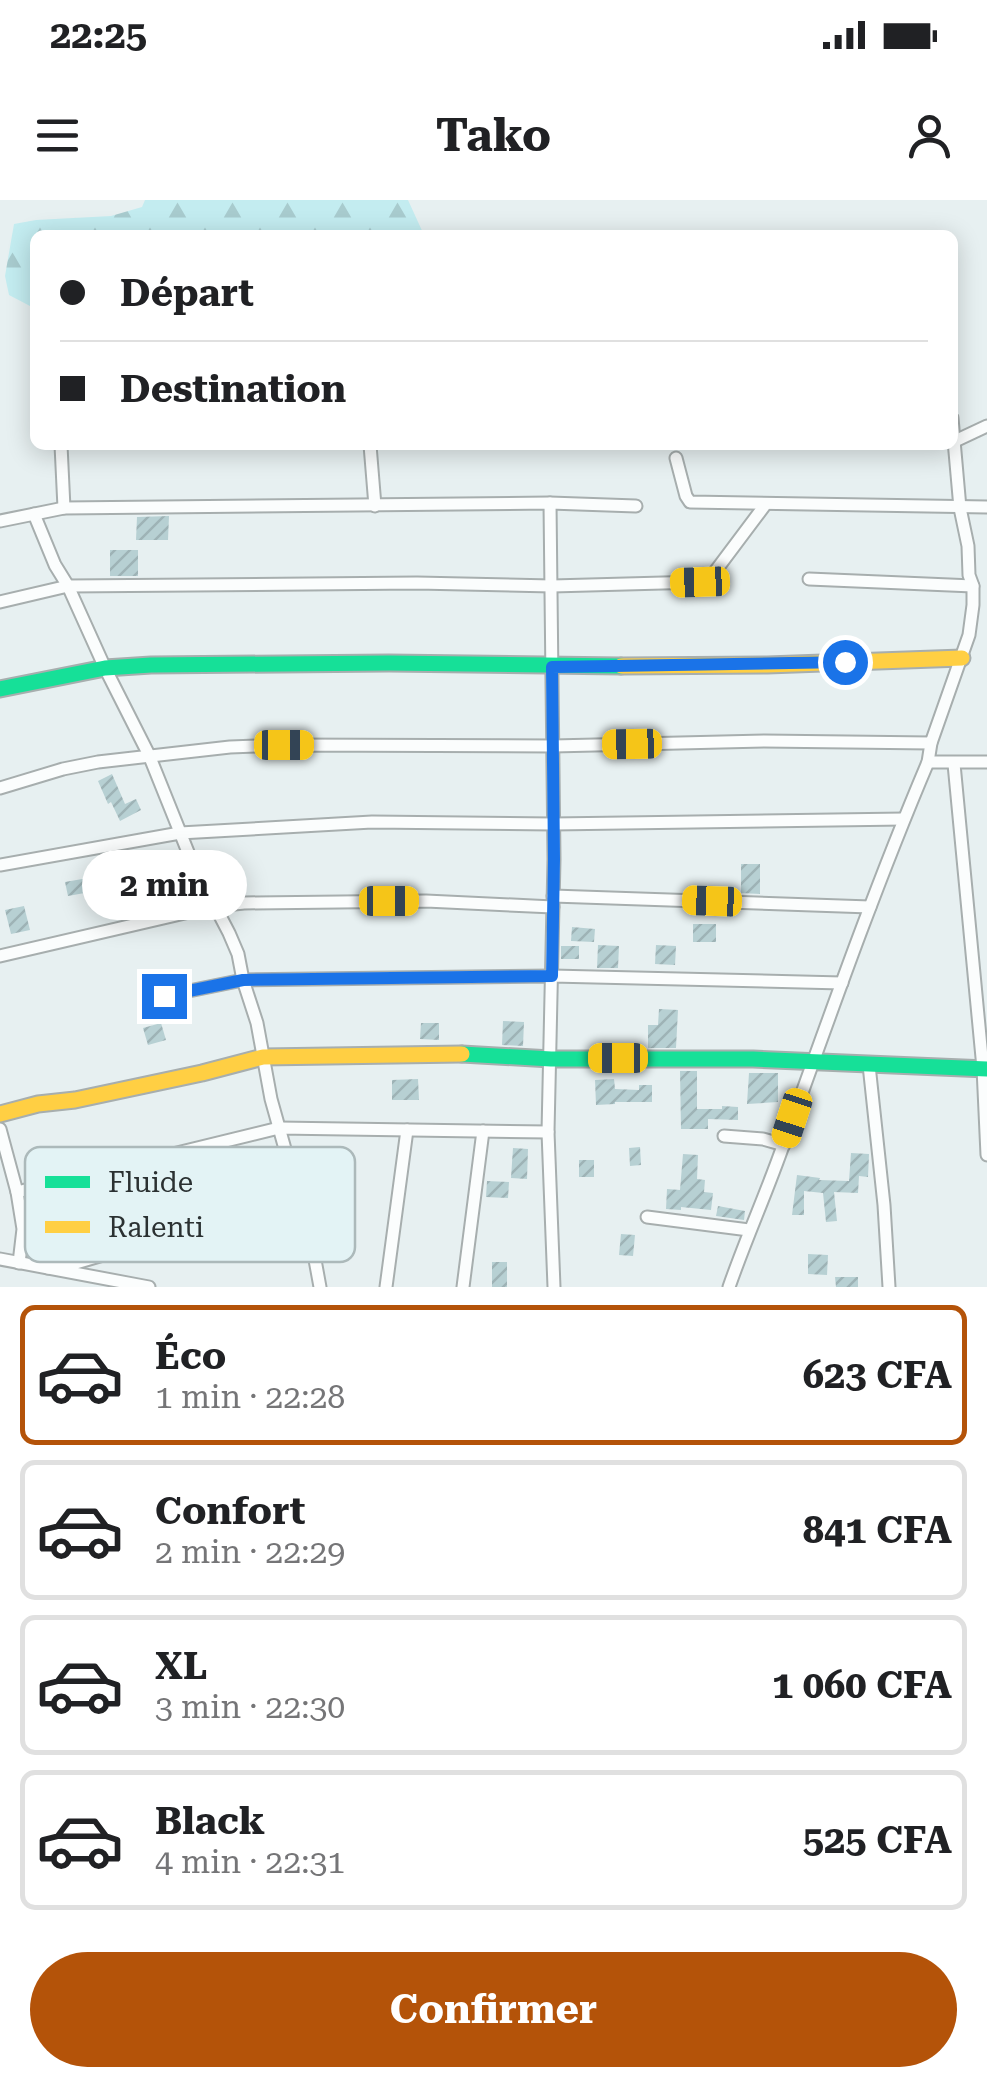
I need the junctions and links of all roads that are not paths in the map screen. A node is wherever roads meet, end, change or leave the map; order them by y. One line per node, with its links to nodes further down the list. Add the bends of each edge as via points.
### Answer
1 (987, 426): 2 (street)
2 (958, 440)
3 (61, 450): 11 (street)
4 (370, 450): 9 (street)
5 (956, 450): 12 (street)
6 (676, 458): 8 (street, via 690,502)
7 (550, 503): 9 (street); 10 (street); 18 (street)
8 (766, 505): 12 (street); 18 (street, via 711,577 700,582)
9 (374, 506): 11 (street)
10 (636, 506)
11 (64, 508): 14 (street)
12 (960, 508): 13 (street); 19 (street)
13 (987, 508)
14 (34, 514): 15 (street); 17 (street)
15 (0, 521)
16 (809, 580): 19 (street)
17 (68, 586): 18 (street); 20 (street); 23 (street)
18 (552, 586): 22 (street)
19 (973, 586): 21 (street)
20 (0, 602)
21 (962, 658): 22 (street); 25 (street)
22 (552, 667): 23 (street); 26 (street)
23 (105, 668): 24 (street); 27 (street)
24 (0, 689)
25 (930, 743): 26 (street); 28 (street)
26 (553, 746): 27 (street, via 230,746); 33 (street)
27 (149, 755): 31 (street, via 62,769); 34 (street)
28 (928, 762): 30 (street); 32 (street)
29 (987, 762): 30 (street)
30 (954, 764): 48 (street)
31 (0, 788)
32 (904, 819): 33 (street); 38 (street)
33 (554, 824): 34 (street, via 372,822); 36 (street)
34 (180, 833): 35 (street); 37 (street)
35 (0, 865)
36 (553, 901): 37 (street); 38 (street); 40 (street)
37 (215, 906): 39 (street); 41 (street)
38 (870, 906): 42 (street)
39 (0, 956)
40 (552, 976): 41 (street); 42 (street); 45 (street)
41 (243, 980): 43 (street); 44 (street)
42 (842, 983): 46 (street)
43 (164, 996)
44 (263, 1057): 45 (street); 49 (street); 50 (street)
45 (551, 1059): 46 (street); 54 (street)
46 (813, 1062): 47 (street); 56 (street)
47 (869, 1065): 48 (street); 76 (street)
48 (985, 1068): 59 (street)
49 (0, 1114)
50 (278, 1128): 52 (street); 57 (street); 58 (street)
51 (0, 1129): 61 (street)
52 (406, 1130): 53 (street); 72 (street)
53 (483, 1131): 54 (street); 73 (street)
54 (548, 1132): 74 (street)
55 (724, 1136): 56 (street)
56 (784, 1144): 63 (street)
57 (201, 1147)
58 (283, 1147)
59 (987, 1155)
60 (25, 1190): 61 (street)
61 (17, 1192): 67 (street)
62 (647, 1218): 63 (street)
63 (749, 1230): 75 (street)
64 (0, 1259): 67 (street)
65 (80, 1262): 68 (street)
66 (315, 1262): 71 (street)
67 (19, 1263): 68 (street)
68 (48, 1268): 69 (street)
69 (93, 1282): 70 (street)
70 (149, 1287)
71 (320, 1287)
72 (386, 1287)
73 (463, 1287)
74 (554, 1287)
75 (729, 1287)
76 (889, 1287)

